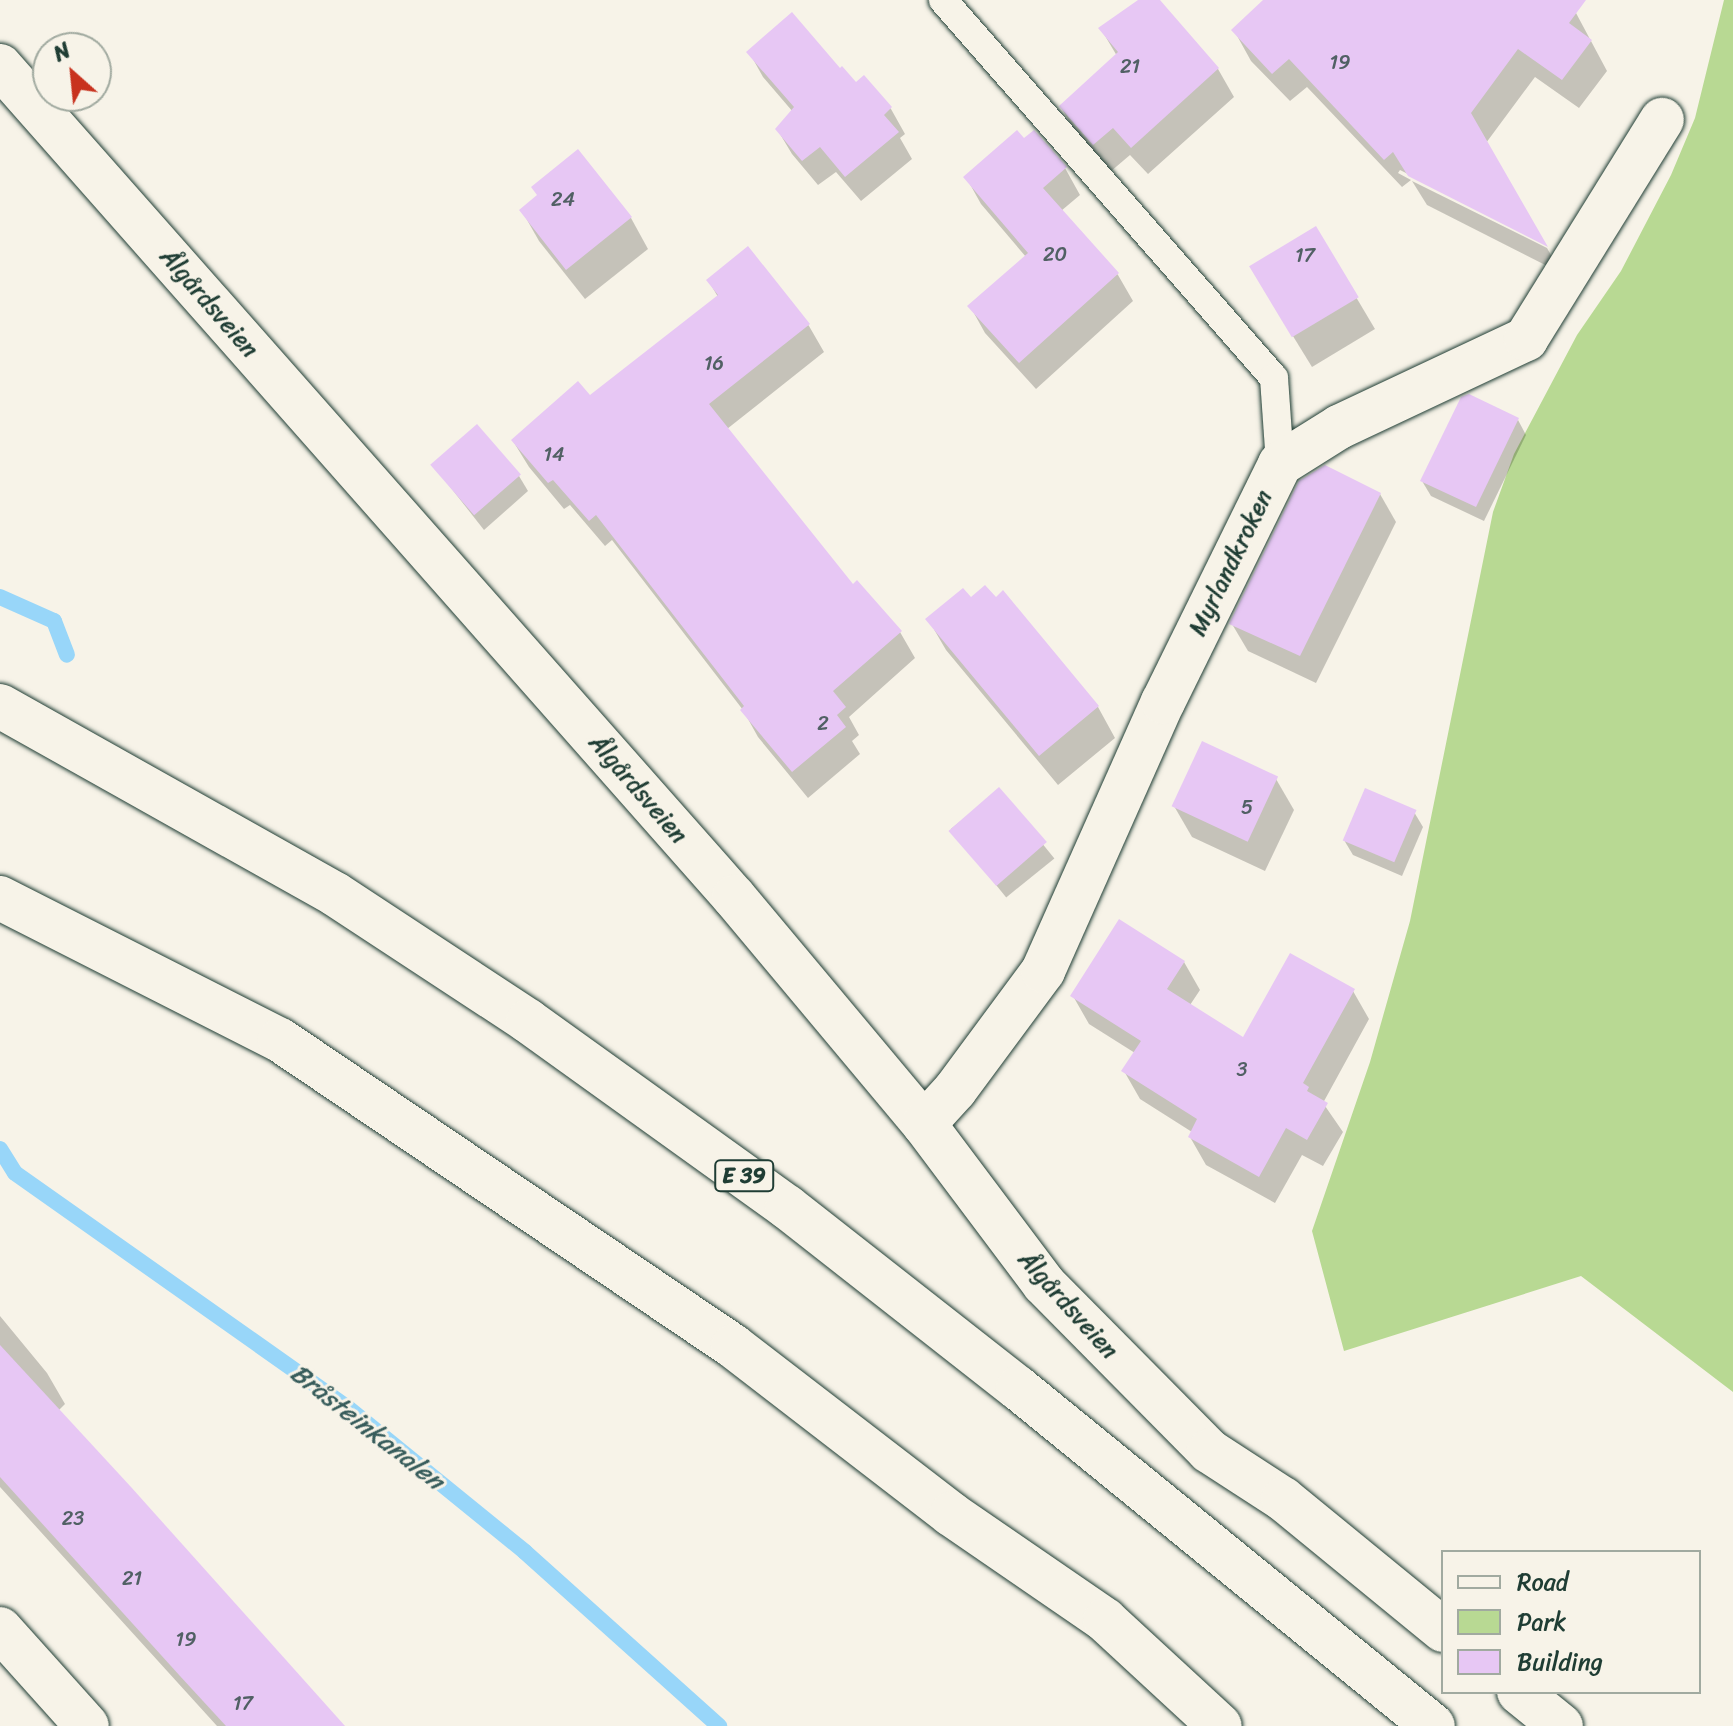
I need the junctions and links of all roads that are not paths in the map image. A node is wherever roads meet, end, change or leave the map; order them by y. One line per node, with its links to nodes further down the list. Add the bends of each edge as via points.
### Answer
1 (943, 0): 4 (lane, via 1274,378)
2 (0, 66): 7 (main road, Ålgårdsveien, via 734,897)
3 (1662, 120): 4 (main road, Myrlandkroken, via 1526,339 1339,427)
4 (1280, 464): 7 (main road, Myrlandkroken, via 1163,702 1043,971)
5 (0, 706): 13 (main road, E 39, via 335,894 528,1021 787,1207)
6 (0, 898): 12 (main road, via 280,1040 708,1329 951,1514 1105,1620)
7 (924, 1124): 8 (main road, Ålgårdsveien, via 1044,1284 1209,1451 1283,1499)
8 (1441, 1628)
9 (0, 1629): 11 (main road)
10 (1521, 1694): 14 (main road)
11 (87, 1726)
12 (1220, 1726)
13 (1433, 1726)
14 (1561, 1726)

